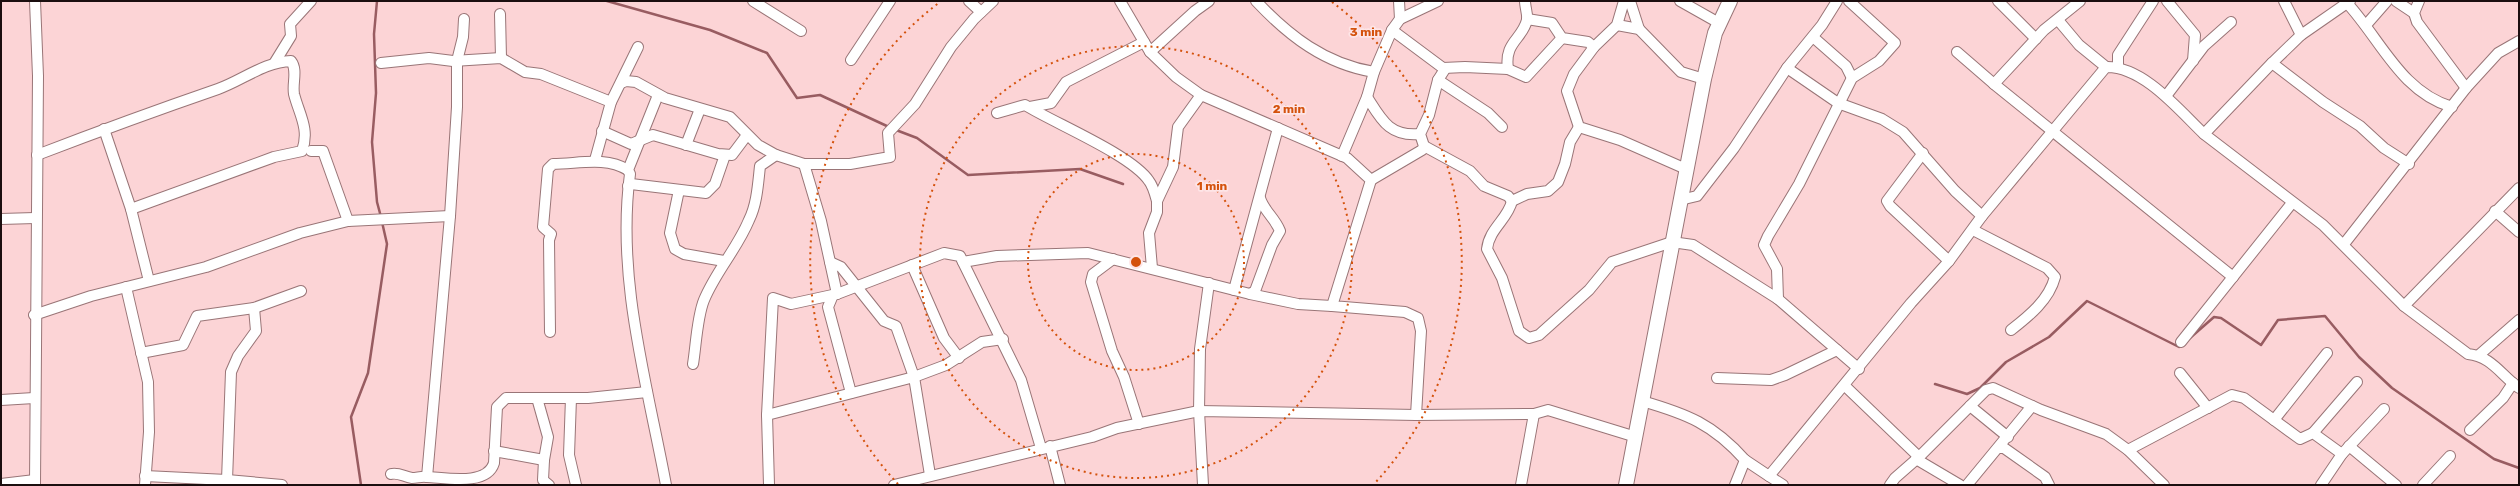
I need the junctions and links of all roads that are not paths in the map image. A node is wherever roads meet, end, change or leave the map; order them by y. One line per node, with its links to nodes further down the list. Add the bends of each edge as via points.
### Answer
1 (35, 1): 96 (street)
2 (311, 1): 56 (street, via 290,24 291,36)
3 (753, 1): 28 (street)
4 (890, 1): 54 (street)
5 (969, 1): 29 (street)
6 (993, 1): 29 (street)
7 (1120, 1): 48 (street)
8 (1209, 1): 51 (street, via 1195,10)
9 (1256, 1): 65 (street, via 1308,48 1356,69)
10 (1399, 1): 32 (street)
11 (1438, 1): 32 (street)
12 (1525, 1): 33 (street)
13 (1624, 1): 38 (street)
14 (1630, 1): 40 (street)
15 (1680, 1): 37 (street)
16 (1730, 1): 37 (main road)
17 (1837, 1): 44 (street)
18 (1849, 1): 66 (street, via 1895,43 1880,60)
19 (1998, 1): 46 (street)
20 (2080, 1): 35 (street)
21 (2154, 1): 60 (street, via 2118,56)
22 (2167, 1): 57 (street, via 2194,35)
23 (2284, 1): 43 (street)
24 (2387, 1): 39 (street)
25 (2396, 1): 30 (street)
26 (2419, 1): 30 (street)
27 (2348, 2): 39 (street); 43 (street)
28 (769, 4): 42 (street)
29 (981, 12): 101 (street, via 951,47 915,104 888,133 890,157 850,164)
30 (2414, 13): 71 (street, via 2417,22)
31 (500, 14): 53 (street)
32 (1400, 19): 41 (street)
33 (1527, 19): 45 (street, via 1552,23); 64 (street, via 1511,45 1507,59)
34 (464, 20): 55 (street)
35 (2058, 20): 46 (street); 61 (street, via 2079,45)
36 (2231, 22): 57 (street, via 2204,46)
37 (1719, 23): 67 (main road)
38 (1617, 25): 40 (street); 50 (street)
39 (2366, 25): 79 (street, via 2398,72 2408,82 2441,104)
40 (1639, 29): 67 (street, via 1681,72)
41 (1392, 30): 63 (street); 65 (street)
42 (801, 31)
43 (2301, 35): 58 (street)
44 (1813, 37): 62 (street); 66 (street, via 1846,66)
45 (1562, 38): 50 (street, via 1588,42); 64 (street, via 1526,77)
46 (2036, 39): 70 (street)
47 (2519, 41): 71 (street, via 2498,53)
48 (1144, 42): 51 (street); 78 (street, via 1066,82 1051,103)
49 (638, 47): 69 (street)
50 (1594, 47): 82 (street, via 1574,74 1567,91)
51 (1150, 52): 73 (street, via 1176,77)
52 (1957, 52): 70 (street)
53 (501, 58): 55 (street); 76 (street, via 525,72 541,74)
54 (851, 60)
55 (457, 61): 59 (street, via 429,58); 116 (street, via 457,107)
56 (275, 62): 85 (street, via 220,88); 114 (street, via 291,61 295,66 294,94 304,118 306,140 302,151 274,157)
57 (2193, 62): 74 (street)
58 (2272, 62): 89 (street); 102 (street, via 2323,102 2360,126 2384,148)
59 (381, 63)
60 (2118, 66): 61 (street); 74 (street, via 2131,70)
61 (2106, 67): 87 (street)
62 (1787, 68): 77 (street); 110 (street, via 1734,148 1697,196)
63 (1445, 69): 64 (street, via 1465,66); 68 (street)
64 (1508, 69)
65 (1374, 72): 75 (street)
66 (1852, 78): 77 (street)
67 (1704, 79): 103 (main road)
68 (1438, 80): 83 (street, via 1488,113); 88 (street, via 1429,115)
69 (621, 83): 72 (street, via 636,82); 76 (street)
70 (1994, 84): 87 (street)
71 (2466, 88): 79 (street)
72 (658, 95): 80 (street); 91 (street)
73 (1201, 95): 84 (street); 111 (street, via 1178,127 1173,167)
74 (2166, 96): 89 (street)
75 (1367, 97): 88 (street, via 1383,122 1403,134); 99 (street)
76 (611, 102): 86 (street)
77 (1838, 103): 95 (street, via 1888,122 1903,132); 141 (street, via 1809,164 1764,245 1777,269)
78 (1030, 107): 81 (street, via 1025,104 1019,105); 111 (street, via 1135,167 1149,180)
79 (2452, 108): 102 (street)
80 (700, 109): 90 (street, via 730,117); 92 (street)
81 (997, 113)
82 (1580, 126): 103 (street, via 1620,140); 112 (street, via 1570,142 1558,182 1548,191 1527,194)
83 (1502, 127)
84 (1278, 128): 99 (street); 109 (street)
85 (104, 129): 96 (street); 114 (street)
86 (602, 132): 91 (street, via 631,144); 100 (street)
87 (2053, 132): 117 (street); 132 (street)
88 (1420, 134): 93 (street)
89 (2204, 134): 113 (street)
90 (747, 135): 97 (street, via 737,151 732,155); 98 (street)
91 (639, 142): 92 (street, via 653,135); 104 (street)
92 (686, 145): 97 (street)
93 (1424, 146): 105 (street, via 1419,154 1402,161); 112 (street, via 1470,171 1484,186 1508,196)
94 (311, 151): 120 (street, via 323,151)
95 (1923, 153): 117 (street); 127 (street, via 1887,201)
96 (37, 155): 118 (street)
97 (725, 155): 108 (street, via 715,184 706,193)
98 (776, 155): 101 (street); 126 (street, via 760,166 750,220)
99 (1342, 156): 105 (street)
100 (595, 160): 104 (street); 148 (street, via 553,164 547,174 543,227 551,234)
101 (804, 164): 128 (street)
102 (2409, 164): 124 (street)
103 (1686, 169): 110 (main road)
104 (628, 170): 106 (street)
105 (1372, 180): 142 (street)
106 (628, 186): 108 (street, via 631,184); 164 (street, via 627,249 632,309)
107 (2519, 188): 115 (street)
108 (678, 190): 126 (street, via 670,233 675,249 684,254)
109 (1260, 198): 137 (street); 139 (street, via 1264,209 1277,223 1280,231 1255,291)
110 (1680, 200): 123 (main road)
111 (1157, 201): 131 (street, via 1157,212 1149,233)
112 (1512, 201): 123 (street, via 1510,208 1491,234 1487,249 1502,278 1520,330 1529,338 1540,334 1561,315 1588,290 1612,262)
113 (2292, 202): 124 (street); 132 (street)
114 (131, 209): 133 (street)
115 (2495, 211): 122 (street); 143 (street)
116 (450, 216): 120 (street); 197 (street)
117 (1982, 216): 121 (street)
118 (36, 218): 119 (street); 145 (street)
119 (1, 219)
120 (348, 221): 133 (street, via 300,234 206,267)
121 (1973, 230): 127 (street); 147 (street, via 2047,268 2055,277 2034,313)
122 (2519, 232)
123 (1672, 242): 141 (street, via 1693,244); 170 (main road)
124 (2344, 244): 143 (street)
125 (1113, 259): 129 (street, via 1088,253 997,256); 131 (street); 180 (street, via 1093,274 1091,282)
126 (724, 261): 156 (street, via 703,302)
127 (1948, 261): 157 (street, via 1910,303)
128 (830, 262): 136 (street, via 841,267); 140 (street)
129 (963, 262): 130 (street, via 960,256 944,253); 149 (street)
130 (912, 265): 136 (street); 155 (street, via 944,338)
131 (1152, 268): 134 (street)
132 (2233, 277): 150 (street)
133 (149, 281): 135 (street)
134 (1209, 283): 137 (street); 175 (street, via 1200,349)
135 (126, 287): 145 (street); 152 (street)
136 (857, 288): 140 (street); 159 (street, via 884,322 896,326)
137 (1234, 290): 139 (street)
138 (300, 291): 144 (street)
139 (1250, 294): 142 (street, via 1298,304)
140 (835, 295): 165 (street, via 828,307); 177 (street, via 791,304 774,298)
141 (1778, 300): 151 (street)
142 (1332, 306): 178 (street, via 1405,312 1418,318 1421,332)
143 (2404, 306): 154 (street, via 2468,354)
144 (254, 308): 152 (street, via 197,316 183,345); 199 (street, via 256,331 238,356 231,372)
145 (34, 315): 166 (street)
146 (2519, 320): 154 (street)
147 (2011, 330)
148 (550, 332)
149 (1003, 339): 155 (street, via 982,342); 186 (street)
150 (2181, 342)
151 (1837, 350): 157 (street); 160 (street, via 1771,380)
152 (141, 352): 200 (street, via 148,382 149,432)
153 (2327, 353): 179 (street)
154 (2479, 355): 163 (street, via 2490,361)
155 (959, 358): 159 (street)
156 (693, 364)
157 (1859, 369): 162 (street)
158 (2180, 373): 173 (street)
159 (914, 377): 165 (street); 196 (street)
160 (1717, 378)
161 (2357, 382): 182 (street)
162 (1845, 386): 192 (street); 198 (street)
163 (2516, 386): 181 (street)
164 (647, 392): 168 (street); 208 (street, via 656,426)
165 (851, 393): 177 (street)
166 (34, 398): 169 (street); 203 (street)
167 (537, 398): 168 (street); 189 (street, via 506,398 497,407); 193 (street, via 548,437)
168 (571, 398): 207 (street, via 569,455)
169 (1, 400)
170 (1642, 401): 183 (main road); 194 (street, via 1682,412 1699,421 1727,440)
171 (1970, 406): 172 (street, via 1986,390 1993,388); 184 (street); 192 (street)
172 (2032, 406): 184 (street); 188 (street, via 2106,434)
173 (2208, 408): 179 (street, via 2232,395 2238,396); 188 (street)
174 (2384, 409): 185 (street)
175 (1198, 411): 178 (street); 180 (street); 212 (street)
176 (1534, 414): 178 (street); 183 (street, via 1548,410); 213 (street)
177 (767, 415): 209 (street)
178 (1416, 415)
179 (2274, 420): 182 (street, via 2300,439)
180 (1138, 424): 186 (street)
181 (2470, 430)
182 (2314, 433): 190 (street)
183 (1636, 436): 214 (main road)
184 (2008, 437): 187 (street)
185 (2349, 446): 190 (street); 223 (street)
186 (1046, 447): 196 (street); 211 (street)
187 (2000, 448): 219 (street); 220 (street, via 2004,448 2045,477)
188 (2128, 450): 221 (street)
189 (494, 451): 193 (street); 197 (street, via 492,471 486,475 472,480 447,480)
190 (2342, 454): 222 (street)
191 (2450, 456): 224 (street)
192 (1918, 458): 217 (street); 218 (street)
193 (544, 460): 206 (street, via 543,480)
194 (1745, 460): 198 (street); 215 (street)
195 (391, 474): 201 (street, via 396,473)
196 (930, 475): 202 (street)
197 (427, 476): 201 (street)
198 (1769, 476): 216 (street)
199 (227, 480): 200 (street); 205 (street)
200 (145, 481)
201 (410, 481)
202 (920, 481): 210 (street)
203 (35, 483): 204 (street)
204 (1, 484)
205 (282, 485)
206 (550, 485)
207 (576, 485)
208 (666, 485)
209 (769, 485)
210 (894, 485)
211 (1060, 485)
212 (1203, 485)
213 (1521, 485)
214 (1626, 485)
215 (1734, 485)
216 (1783, 485)
217 (1890, 485)
218 (1960, 485)
219 (1967, 485)
220 (2049, 485)
221 (2164, 485)
222 (2321, 485)
223 (2396, 485)
224 (2423, 485)

